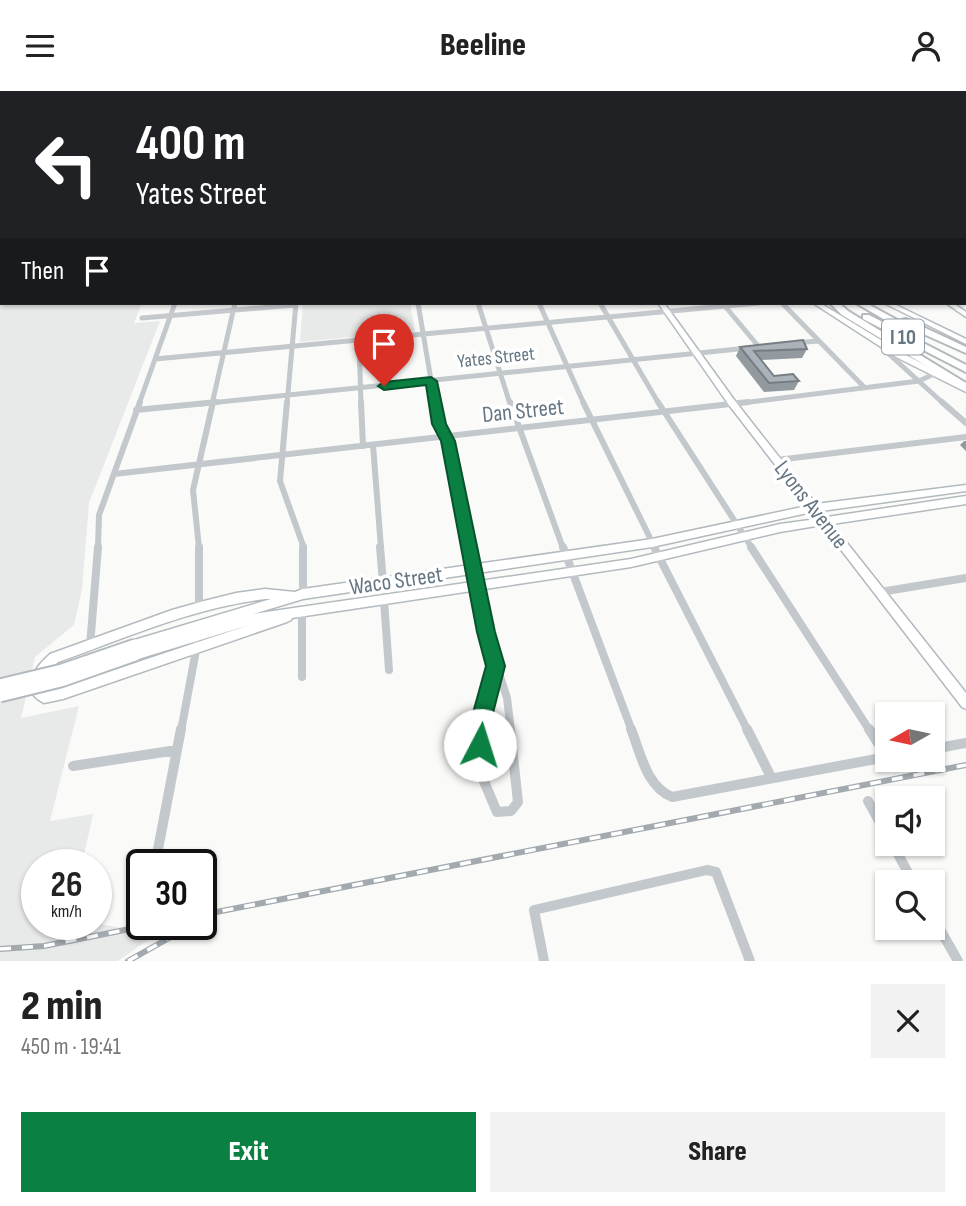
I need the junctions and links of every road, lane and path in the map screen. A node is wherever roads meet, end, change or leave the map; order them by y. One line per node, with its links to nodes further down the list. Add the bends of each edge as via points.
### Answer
1 (174, 305): 20 (street)
2 (275, 305): 18 (street)
3 (296, 305): 30 (street)
4 (418, 305): 25 (street)
5 (479, 305): 24 (street)
6 (540, 305): 23 (street)
7 (601, 305): 21 (street)
8 (662, 305): 19 (main road, Lyons Avenue)
9 (715, 305): 19 (street)
10 (724, 305): 32 (street)
11 (784, 305): 27 (street)
12 (819, 305): 43 (main road)
13 (836, 305): 47 (highway)
14 (846, 305): 41 (highway, I 10)
15 (864, 305): 39 (highway, I 10)
16 (871, 305): 33 (highway)
17 (891, 305): 28 (main road)
18 (234, 307): 20 (street); 34 (street)
19 (667, 311): 21 (street); 35 (main road, Lyons Avenue)
20 (170, 316): 22 (street); 37 (street)
21 (608, 317): 23 (street); 38 (street)
22 (142, 318)
23 (548, 321): 24 (street); 40 (street)
24 (485, 328): 25 (street); 42 (street)
25 (423, 334): 26 (street); 44 (street)
26 (359, 341): 30 (street); 48 (street)
27 (818, 341): 29 (street); 46 (street)
28 (966, 342)
29 (783, 344)
30 (292, 346): 34 (street); 49 (street)
31 (771, 346): 32 (street, Yates Street)
32 (759, 347): 35 (street, Yates Street)
33 (966, 350)
34 (224, 352): 37 (street); 50 (street)
35 (697, 353): 38 (street, Yates Street); 51 (main road, Lyons Avenue)
36 (890, 355): 45 (street)
37 (155, 359): 52 (street)
38 (633, 359): 40 (street, Yates Street); 53 (street)
39 (966, 360)
40 (567, 366): 42 (street, Yates Street); 54 (street)
41 (966, 369)
42 (499, 374): 44 (street, Yates Street); 56 (street)
43 (934, 375): 45 (street, Dan Street); 47 (main road)
44 (431, 381): 48 (street, Yates Street); 57 (street)
45 (919, 381): 46 (street, Dan Street); 55 (street)
46 (864, 387): 51 (street, Dan Street)
47 (966, 388)
48 (361, 389): 49 (street, Yates Street); 60 (street)
49 (287, 395): 50 (street, Yates Street); 61 (street)
50 (213, 402): 52 (street, Yates Street); 63 (street)
51 (732, 403): 53 (street, Dan Street); 62 (main road, Lyons Avenue)
52 (136, 410): 64 (street)
53 (663, 411): 54 (street, Dan Street); 71 (street)
54 (591, 421): 56 (street, Dan Street); 73 (street)
55 (966, 423)
56 (519, 428): 57 (street, Dan Street); 74 (street)
57 (446, 437): 59 (street, Dan Street); 76 (street)
58 (966, 437): 62 (street)
59 (373, 445): 60 (street, Dan Street); 79 (street)
60 (363, 446): 61 (street, Dan Street)
61 (282, 454): 63 (street, Dan Street); 82 (street, via 283,494 305,552)
62 (777, 460): 69 (main road, Lyons Avenue)
63 (200, 464): 64 (street, Dan Street); 84 (street, via 193,490)
64 (114, 474): 87 (street, via 99,515)
65 (966, 488): 66 (main road, Waco Street)
66 (923, 493): 68 (main road); 69 (main road, Waco Street)
67 (966, 500): 68 (main road, Waco Street)
68 (933, 505): 70 (main road, Waco Street)
69 (814, 508): 70 (main road, Lyons Avenue); 71 (main road, Waco Street)
70 (823, 520): 72 (main road, Waco Street); 81 (main road, Lyons Avenue)
71 (735, 523): 72 (street); 73 (main road, Waco Street)
72 (743, 536): 75 (main road, Waco Street); 97 (street)
73 (652, 543): 74 (main road, Waco Street); 75 (street)
74 (567, 556): 76 (main road, Waco Street); 77 (street)
75 (660, 557): 77 (main road, Waco Street); 105 (street)
76 (475, 569): 79 (main road, Waco Street); 80 (street)
77 (573, 572): 80 (main road, Waco Street); 105 (street, via 648,773 660,792 672,797)
78 (966, 578): 81 (street)
79 (383, 582): 82 (main road, Waco Street)
80 (478, 586): 83 (main road, Waco Street); 89 (street)
81 (880, 592): 94 (main road, Lyons Avenue)
82 (299, 595): 84 (main road, via 272,592); 88 (main road, Waco Street)
83 (384, 601): 85 (main road, Waco Street); 90 (street)
84 (200, 607): 87 (main road)
85 (299, 613): 86 (main road); 88 (main road, Waco Street, via 252,619); 91 (street)
86 (197, 645): 87 (main road, via 63,693 44,698 37,691 39,673 54,658); 102 (street)
87 (90, 647)
88 (135, 650): 93 (main road, Waco Street, bridge); 95 (main road, Waco Street, bridge, via 61,681)
89 (496, 666): 98 (street, via 507,698); 100 (street)
90 (389, 670)
91 (302, 677)
92 (966, 684): 94 (street)
93 (0, 685)
94 (953, 686): 96 (main road, Lyons Avenue)
95 (0, 696)
96 (966, 703)
97 (875, 739)
98 (512, 742): 100 (street); 100 (street, via 518,802 511,811 497,812 488,800)
99 (966, 743): 101 (street)
100 (480, 745)
101 (945, 747)
102 (177, 750): 104 (street); 108 (street)
103 (875, 759): 105 (street)
104 (73, 767)
105 (771, 777)
106 (868, 801): 107 (street)
107 (875, 814)
108 (158, 849)
109 (945, 939): 112 (street)
110 (544, 961): 111 (street, via 534,910 716,872)
111 (750, 961)
112 (957, 961)

